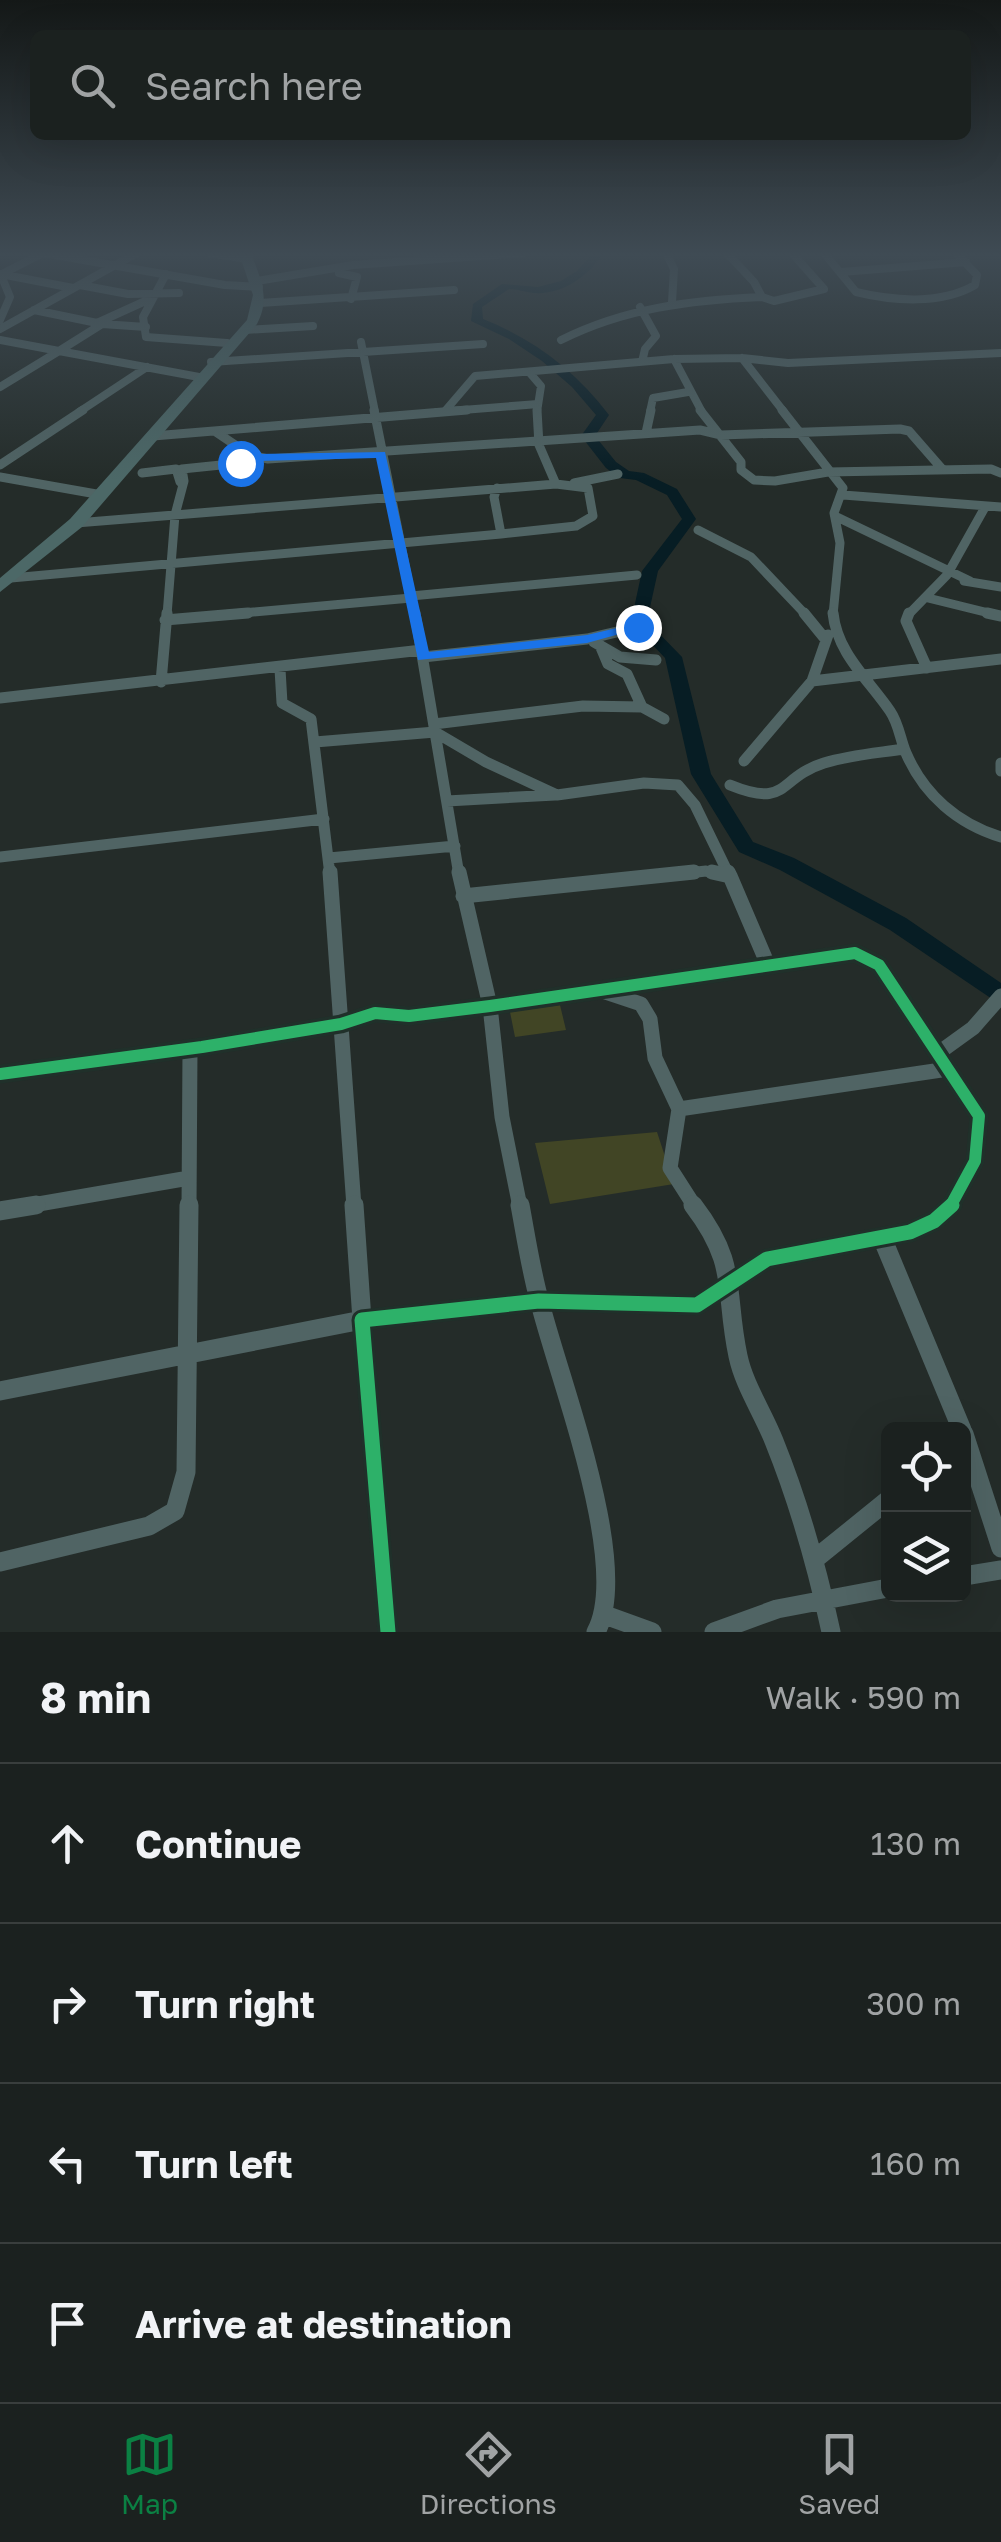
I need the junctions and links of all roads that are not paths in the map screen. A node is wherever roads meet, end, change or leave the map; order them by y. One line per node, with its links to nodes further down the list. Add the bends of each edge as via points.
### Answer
1 (90, 329): 13 (street)
2 (146, 329): 11 (street, via 146,337)
3 (239, 329): 11 (highway)
4 (259, 329): 7 (street)
5 (587, 329): 9 (street)
6 (652, 329): 19 (street, via 656,336)
7 (245, 330): 18 (highway)
8 (0, 340): 13 (street)
9 (561, 340)
10 (361, 342): 14 (street)
11 (227, 343): 18 (highway)
12 (483, 344): 14 (street)
13 (59, 351): 20 (street); 23 (street)
14 (366, 352): 18 (street); 27 (street)
15 (1001, 352): 16 (street, via 788,363)
16 (742, 358): 17 (street); 29 (street)
17 (674, 360): 19 (street); 24 (street)
18 (214, 362): 22 (highway); 32 (highway)
19 (642, 362): 21 (street)
20 (147, 366): 22 (street); 36 (street)
21 (530, 372): 25 (street, via 541,386); 26 (street, via 474,376)
22 (199, 376): 37 (highway)
23 (0, 387)
24 (688, 392): 30 (street, via 652,398); 31 (street)
25 (538, 404): 26 (street); 33 (street)
26 (445, 411): 27 (street)
27 (376, 416): 28 (street); 34 (street)
28 (216, 432): 32 (street); 35 (street)
29 (799, 432): 31 (street); 38 (street, via 905,429); 39 (street)
30 (646, 434): 31 (street); 33 (street)
31 (721, 435): 39 (street, via 754,480)
32 (152, 436): 37 (highway)
33 (536, 442): 34 (street); 43 (street)
34 (381, 454): 35 (street); 49 (street)
35 (256, 457): 48 (street, via 182,469)
36 (0, 465)
37 (132, 466): 46 (highway); 48 (street, via 176,469)
38 (943, 470): 39 (street); 40 (street)
39 (828, 472): 47 (street, via 840,481)
40 (1001, 473)
41 (618, 474): 44 (street)
42 (0, 477): 46 (street)
43 (555, 482)
44 (571, 484): 45 (street); 56 (street, via 588,488 588,521)
45 (497, 488): 49 (street); 56 (street)
46 (99, 495): 54 (highway); 57 (highway)
47 (843, 495): 51 (street); 53 (street)
48 (180, 496): 52 (street)
49 (389, 498): 52 (street); 58 (street)
50 (1001, 506): 51 (street)
51 (984, 509): 60 (street)
52 (175, 515): 54 (street); 59 (street)
53 (835, 516): 60 (street); 67 (street, via 843,530)
54 (76, 523): 57 (highway)
55 (698, 530): 71 (street, via 751,557)
56 (501, 534): 58 (street)
57 (50, 541): 62 (highway)
58 (400, 545): 59 (street); 64 (street)
59 (170, 565): 62 (street); 68 (street)
60 (947, 574): 63 (street); 65 (street)
61 (637, 575): 64 (street)
62 (4, 582)
63 (1001, 587)
64 (411, 597): 68 (street); 73 (street)
65 (928, 598): 66 (street); 76 (street, via 906,621)
66 (1001, 616)
67 (833, 618): 71 (street); 78 (street)
68 (166, 620): 80 (street)
69 (638, 627): 70 (street)
70 (587, 639): 72 (street); 73 (street)
71 (826, 640): 79 (street)
72 (600, 645): 75 (street, via 620,657); 82 (street, via 608,666 627,674)
73 (422, 653): 77 (street); 84 (street)
74 (1001, 659): 76 (street)
75 (656, 660)
76 (927, 668): 78 (street)
77 (280, 669): 80 (street); 85 (street, via 282,703 311,720)
78 (862, 677): 79 (street); 86 (street, via 894,718)
79 (812, 681): 87 (street)
80 (160, 682): 81 (street)
81 (0, 698)
82 (642, 708): 83 (street); 84 (street, via 583,706)
83 (664, 719)
84 (434, 728): 85 (street); 89 (street, via 486,762); 90 (street)
85 (316, 742): 91 (street)
86 (904, 749): 88 (street, via 822,763 773,797); 92 (street, via 950,812 974,831)
87 (744, 760)
88 (730, 785)
89 (557, 794): 90 (street); 96 (street, via 678,785 696,805)
90 (447, 801): 93 (street)
91 (324, 818): 94 (street); 95 (street)
92 (1001, 837)
93 (455, 846): 95 (street); 97 (street)
94 (0, 857)
95 (329, 858): 102 (street)
96 (730, 876): 97 (street, via 706,870); 98 (street)
97 (463, 896): 101 (street)
98 (768, 965): 99 (street); 104 (street, via 855,954 879,965)
99 (600, 990): 101 (street); 107 (street, via 641,1004 655,1058)
100 (1001, 996): 104 (street)
101 (490, 1006): 102 (street, via 375,1013); 112 (street, via 502,1118)
102 (342, 1024): 103 (street); 113 (street)
103 (190, 1049): 106 (street); 108 (street)
104 (937, 1054): 105 (street)
105 (948, 1070): 107 (street); 110 (street, via 979,1116 976,1159 949,1213)
106 (0, 1074)
107 (679, 1109): 111 (street, via 670,1168 714,1232)
108 (189, 1178): 109 (street); 114 (street)
109 (0, 1212)
110 (883, 1240): 111 (street, via 823,1244); 116 (street)
111 (730, 1277): 112 (street, via 696,1305); 121 (street, via 738,1358)
112 (539, 1301): 113 (street); 127 (street, via 602,1522)
113 (362, 1320): 114 (street); 128 (street)
114 (186, 1354): 115 (street); 122 (street, via 186,1472 175,1511 149,1526)
115 (0, 1391)
116 (957, 1422)
117 (971, 1456): 119 (street)
118 (881, 1506): 121 (street)
119 (995, 1512): 120 (street)
120 (1001, 1548)
121 (815, 1559): 126 (street)
122 (0, 1562)
123 (1001, 1570): 124 (street)
124 (971, 1575)
125 (881, 1589): 126 (street)
126 (822, 1598): 130 (street); 131 (street)
127 (607, 1625): 129 (street)
128 (388, 1632)
129 (652, 1632)
130 (714, 1632)
131 (830, 1632)

